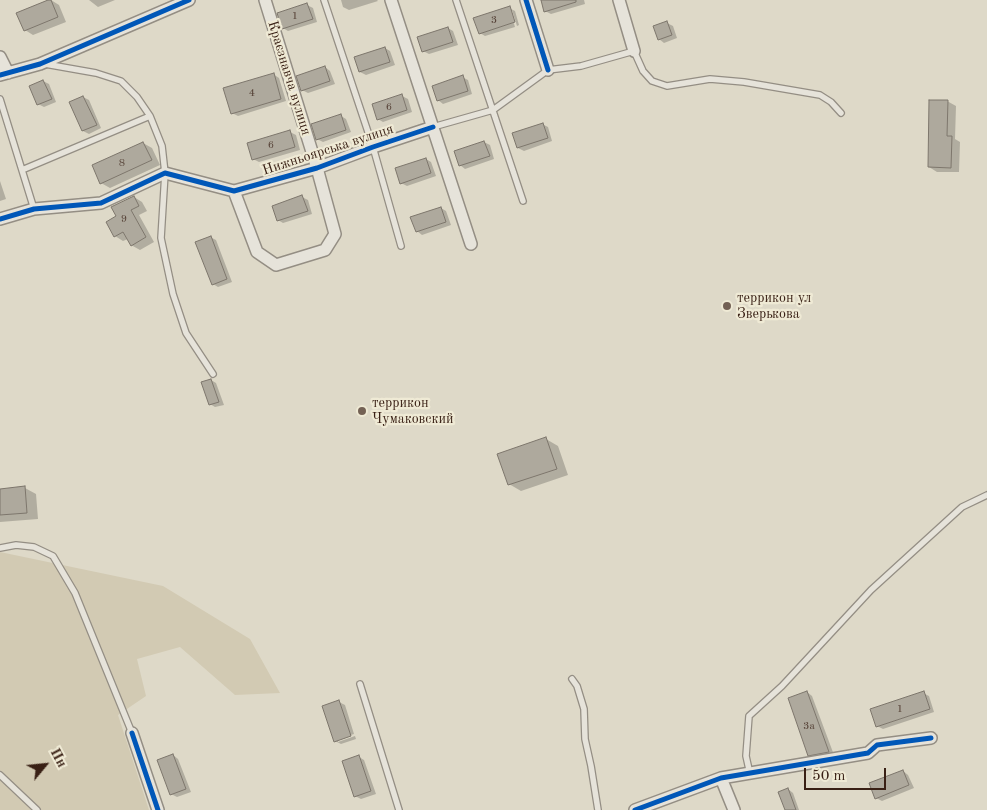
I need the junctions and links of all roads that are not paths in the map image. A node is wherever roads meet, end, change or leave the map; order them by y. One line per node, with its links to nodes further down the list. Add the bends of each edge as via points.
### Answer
1 (188, 0): 10 (street)
2 (265, 0): 19 (street, Краєзнавча вулиця)
3 (324, 0): 18 (lane)
4 (390, 0): 17 (street)
5 (456, 0): 14 (lane)
6 (526, 0): 11 (street)
7 (619, 0): 8 (street)
8 (634, 51): 11 (lane, via 581,66); 15 (lane, via 643,71 652,81 667,86 710,79 744,82 820,95)
9 (0, 57): 12 (street)
10 (40, 64): 12 (street); 16 (lane, via 96,72 121,81)
11 (548, 70): 14 (lane)
12 (4, 74)
13 (0, 100): 20 (lane)
14 (492, 110): 17 (lane); 23 (lane)
15 (841, 113)
16 (150, 116): 20 (lane); 21 (lane, via 162,146)
17 (433, 127): 18 (street, Нижньоярська вулиця); 26 (street)
18 (373, 147): 19 (street, Нижньоярська вулиця); 27 (lane)
19 (317, 168): 22 (street, Нижньоярська вулиця); 22 (street, Краєзнавча вулиця, via 335,234 325,250 276,265 257,252)
20 (22, 170): 24 (lane)
21 (165, 173): 22 (street, Нижньоярська вулиця); 24 (street, via 101,203); 28 (lane, via 161,238 172,294 186,333)
22 (234, 190)
23 (524, 200)
24 (34, 209): 25 (street)
25 (0, 219)
26 (471, 244)
27 (401, 246)
28 (213, 374)
29 (987, 495): 35 (lane, via 962,507 878,584 782,686 749,716 746,756)
30 (0, 548): 33 (lane, via 16,545 34,547 53,556 75,593)
31 (572, 679): 41 (lane, via 584,709 585,739)
32 (360, 684): 40 (lane)
33 (132, 733): 39 (street)
34 (931, 738): 35 (street, via 877,745 868,753)
35 (750, 774): 37 (street)
36 (0, 776): 38 (lane)
37 (721, 778): 42 (street); 43 (street)
38 (37, 810)
39 (158, 810)
40 (399, 810)
41 (598, 810)
42 (635, 810)
43 (734, 810)

